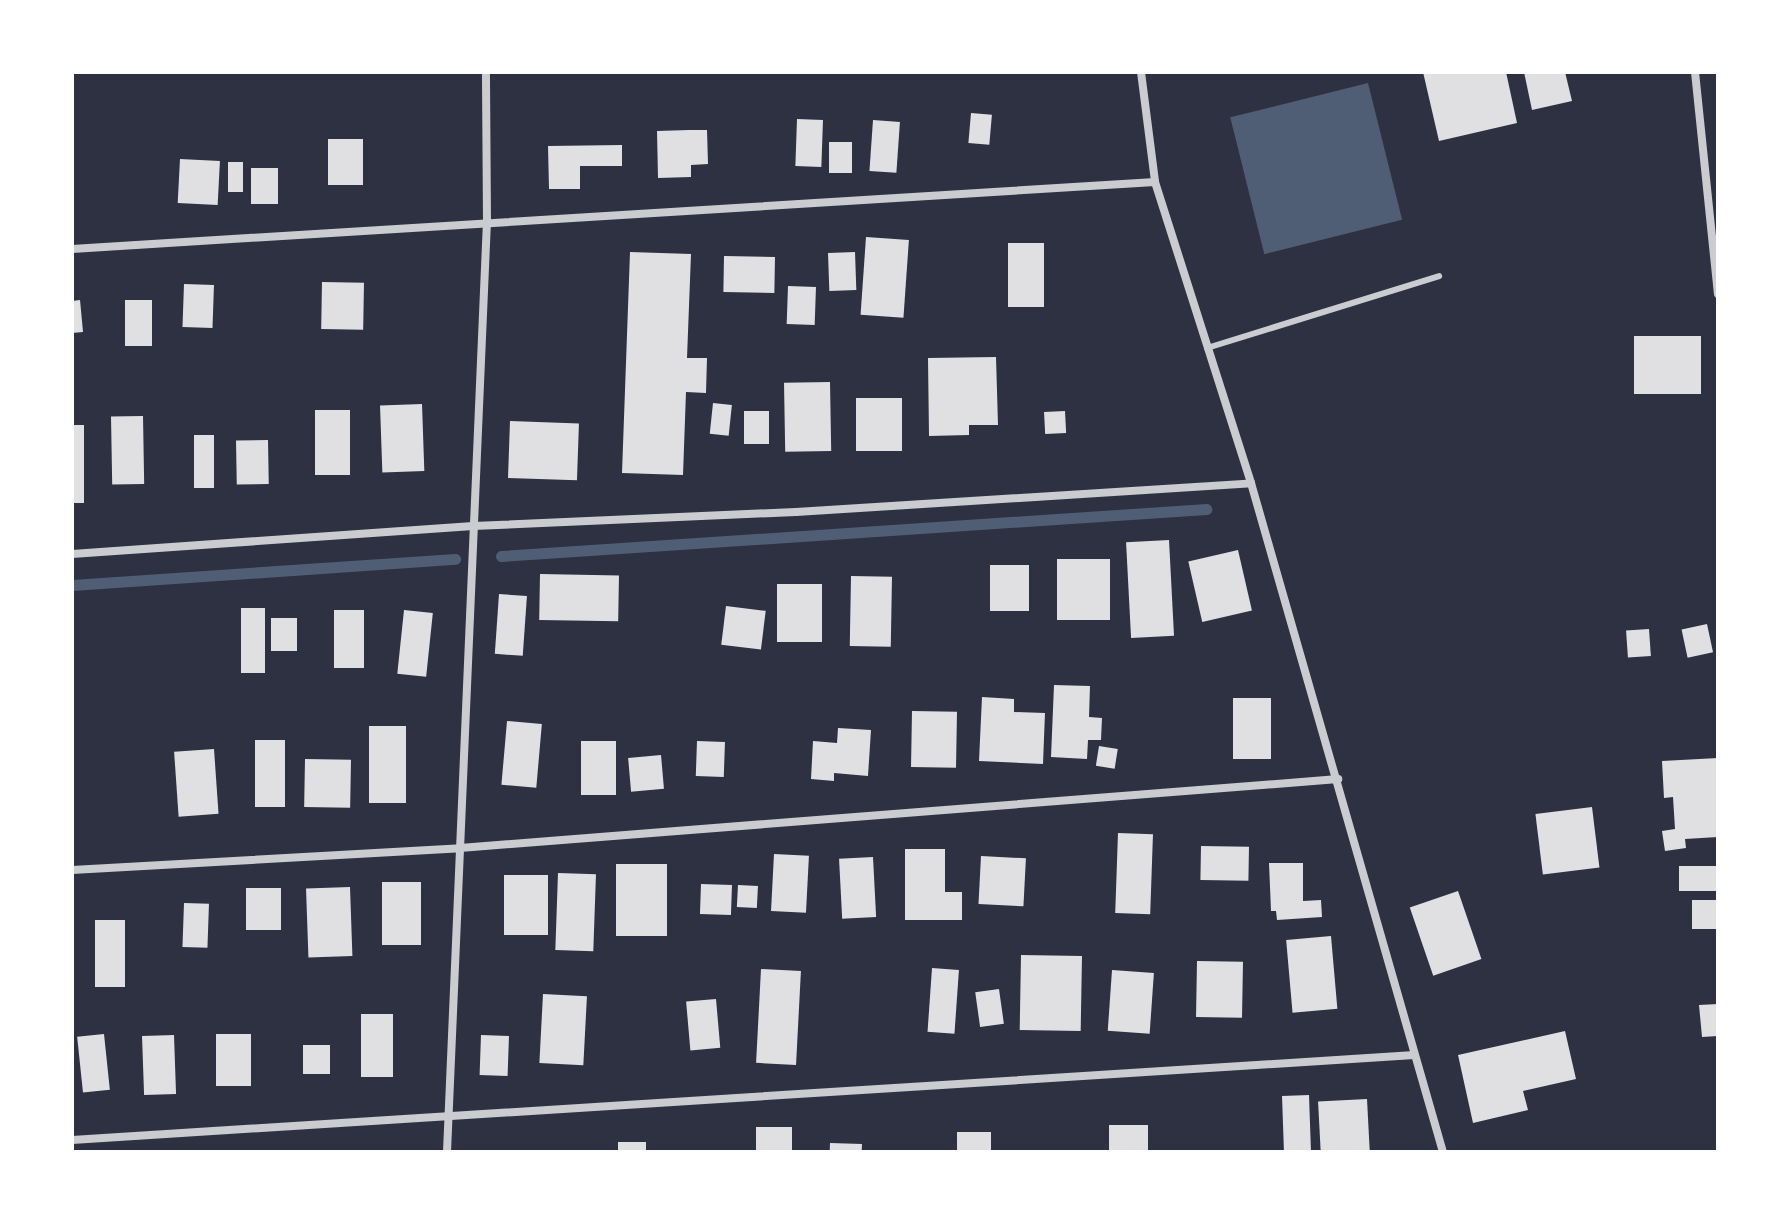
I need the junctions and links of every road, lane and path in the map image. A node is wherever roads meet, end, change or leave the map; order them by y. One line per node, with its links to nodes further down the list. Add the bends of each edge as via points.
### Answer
1 (486, 72): 5 (street)
2 (1141, 72): 4 (street)
3 (1695, 72): 8 (street)
4 (1155, 182): 5 (street); 9 (street)
5 (487, 222): 6 (street); 11 (street)
6 (72, 249)
7 (1439, 276): 9 (lane)
8 (1718, 294)
9 (1207, 348): 10 (street)
10 (1251, 483): 11 (street); 13 (street)
11 (473, 526): 12 (street); 14 (street)
12 (72, 554)
13 (1338, 779): 14 (street); 16 (street)
14 (460, 848): 15 (street); 17 (street)
15 (72, 870)
16 (1414, 1055): 17 (street); 20 (street)
17 (448, 1118): 18 (street); 19 (street)
18 (72, 1140)
19 (447, 1152)
20 (1443, 1152)

